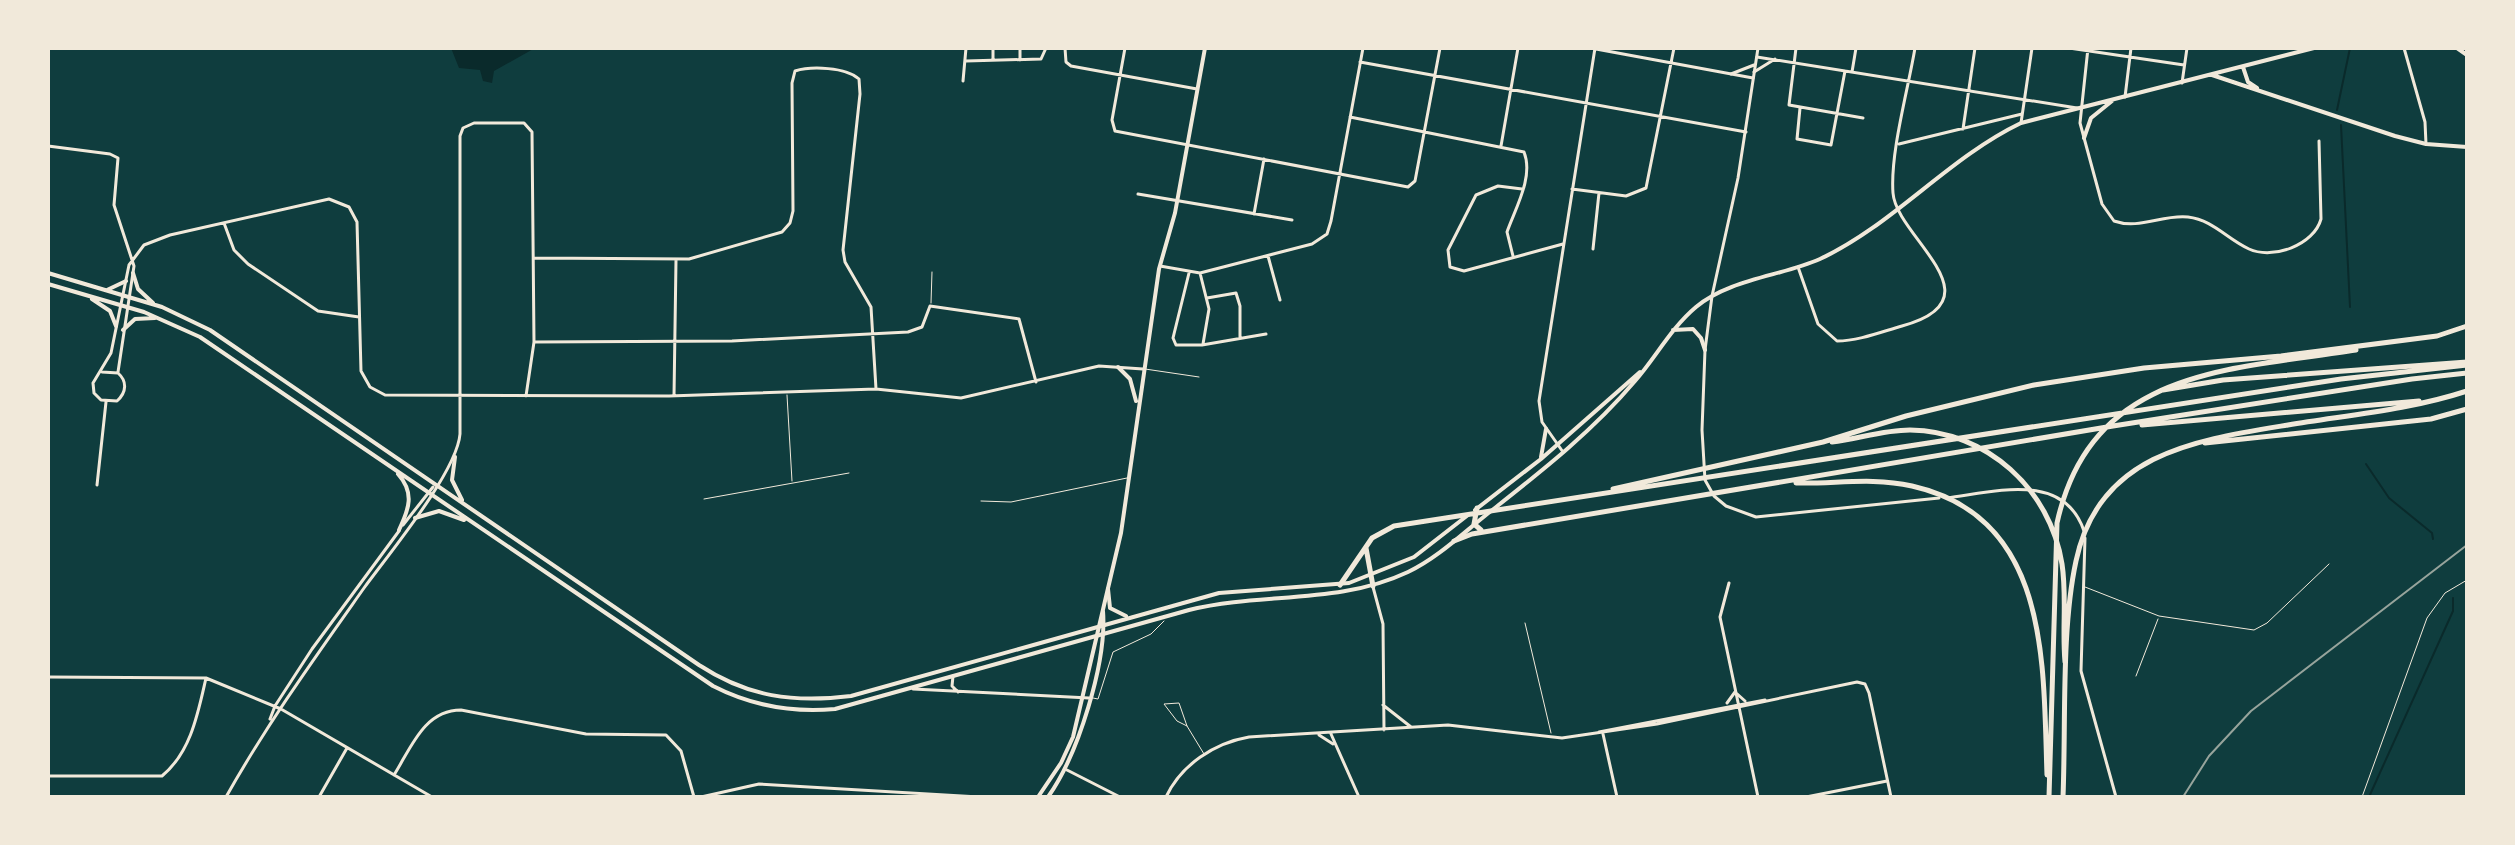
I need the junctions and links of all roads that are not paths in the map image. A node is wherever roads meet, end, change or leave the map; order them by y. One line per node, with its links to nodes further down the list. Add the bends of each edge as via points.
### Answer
1 (966, 48): 32 (street)
2 (993, 48): 30 (street)
3 (1020, 48): 31 (street)
4 (1046, 48): 31 (street, via 1043,58)
5 (1065, 48): 44 (street, via 1071,66)
6 (1125, 48): 44 (street)
7 (1205, 48): 50 (main road)
8 (1363, 48): 33 (street)
9 (1440, 48): 45 (street)
10 (1518, 48): 52 (street)
11 (1595, 48): 34 (street); 57 (street)
12 (1674, 48): 34 (street)
13 (1758, 48): 27 (street)
14 (1796, 48): 35 (street)
15 (1856, 48): 41 (street)
16 (1915, 48): 48 (street)
17 (1975, 48): 51 (street)
18 (2032, 48): 55 (street)
19 (2069, 48): 25 (street)
20 (2131, 48): 28 (street)
21 (2187, 48): 37 (street)
22 (2314, 48): 38 (main road)
23 (2404, 48): 72 (street)
24 (2457, 48): 26 (main road)
25 (2087, 49): 28 (street); 59 (street)
26 (2467, 55)
27 (1757, 57): 29 (street); 36 (street)
28 (2129, 57): 37 (street); 54 (street)
29 (1775, 59): 35 (street); 40 (street)
30 (993, 60): 31 (street); 32 (street)
31 (1020, 60)
32 (966, 61): 47 (street)
33 (1360, 62): 45 (street); 62 (street)
34 (1671, 63): 42 (street); 63 (street)
35 (1793, 63): 39 (street); 58 (street, via 1788,102)
36 (1756, 64): 40 (street); 42 (street)
37 (2184, 65): 49 (street)
38 (2243, 66): 43 (main road); 53 (main road, via 2250,84)
39 (1845, 71): 41 (street); 60 (street)
40 (1754, 72): 46 (street)
41 (1852, 72): 48 (street)
42 (1731, 74): 46 (street)
43 (2210, 75): 49 (main road); 53 (main road)
44 (1120, 76): 50 (street); 73 (street, via 1113,129)
45 (1435, 77): 52 (street); 67 (street)
46 (1753, 78): 68 (street)
47 (963, 81)
48 (1910, 81): 51 (street); 71 (street)
49 (2182, 83): 54 (main road)
50 (1197, 89): 73 (main road)
51 (1968, 90): 55 (street); 66 (street)
52 (1511, 91): 57 (street); 75 (street)
53 (2270, 95): 72 (main road)
54 (2125, 97): 56 (main road)
55 (2025, 98): 59 (street); 61 (street)
56 (2114, 100): 59 (main road); 69 (main road, via 2093,115)
57 (1585, 104): 63 (street); 80 (street)
58 (1800, 108): 60 (street); 60 (street, via 1797,139 1812,143 1831,145)
59 (2078, 108): 65 (main road); 69 (street)
60 (1838, 114): 64 (street)
61 (2022, 114): 65 (street); 66 (street)
62 (1350, 117): 67 (street); 78 (street)
63 (1660, 117): 68 (street); 81 (street, via 1646,188 1631,196)
64 (1863, 118)
65 (2021, 123): 84 (main road)
66 (1963, 129): 71 (street)
67 (1424, 132): 75 (street); 78 (street, via 1414,183 1408,187)
68 (1746, 132): 107 (street)
69 (2084, 138): 70 (street, via 2102,204 2114,221 2135,224 2188,217 2207,222 2247,248 2264,251 2303,243 2317,231 2322,209)
70 (2319, 141)
71 (1899, 144): 84 (street, via 1893,189)
72 (2426, 144): 76 (main road)
73 (1188, 145): 77 (street); 83 (main road)
74 (48, 146): 93 (street, via 117,156 114,205)
75 (1501, 146): 79 (street, via 1525,154)
76 (2467, 147)
77 (1264, 159): 78 (street); 85 (street)
78 (1339, 174): 90 (street, via 1327,234 1312,244)
79 (1522, 189): 91 (street, via 1507,232); 91 (street, via 1498,186 1476,195 1448,250 1448,263 1464,271)
80 (1572, 189): 81 (street); 88 (street)
81 (1599, 192): 89 (street)
82 (1138, 194): 83 (street)
83 (1177, 201): 85 (street); 95 (main road)
84 (1898, 208): 96 (main road, via 1836,250); 96 (street, via 1936,267 1943,297 1932,316 1837,341 1818,324)
85 (1254, 214): 86 (street)
86 (1292, 220)
87 (224, 223): 93 (street, via 155,239); 115 (street, via 234,250 248,264 318,311); 115 (street, via 321,199 344,203 358,228)
88 (1563, 243): 91 (street); 150 (street, via 1539,401)
89 (1593, 249)
90 (1268, 256): 101 (street); 110 (street)
91 (1513, 256)
92 (534, 258): 94 (street); 125 (street); 142 (street, via 531,127 474,123 463,128)
93 (133, 260): 99 (street); 102 (street)
94 (676, 260): 122 (street, via 776,235 790,223 795,71 850,73 860,86 843,250 871,307); 126 (street)
95 (1160, 266): 100 (street); 131 (main road)
96 (1798, 267): 107 (main road)
97 (932, 272): 113 (lane)
98 (48, 273): 104 (main road)
99 (133, 273): 108 (street); 112 (main road, via 138,289)
100 (1189, 273): 101 (street); 127 (street, via 1173,341)
101 (1200, 273): 109 (street)
102 (126, 281): 104 (main road); 106 (street)
103 (48, 284): 105 (main road)
104 (104, 290): 106 (main road)
105 (85, 295): 111 (main road); 117 (main road, via 105,307)
106 (122, 296): 108 (main road); 111 (street)
107 (1712, 296): 120 (main road); 128 (street)
108 (129, 298): 112 (main road); 114 (street)
109 (1207, 298): 124 (street, via 1236,293); 127 (street)
110 (1280, 300)
111 (120, 305): 114 (main road); 117 (street)
112 (154, 305): 163 (main road, via 210,330)
113 (930, 306): 122 (street, via 919,329); 137 (street, via 1019,319)
114 (127, 307): 116 (main road); 119 (street)
115 (359, 317): 142 (street, via 361,371 375,390 393,397)
116 (165, 319): 119 (main road, via 141,317); 157 (main road, via 200,337)
117 (116, 326): 133 (street)
118 (2467, 326): 123 (highway)
119 (123, 330): 134 (street)
120 (1673, 330): 128 (main road, via 1693,329); 132 (main road)
121 (1266, 334): 124 (street)
122 (874, 335): 126 (street); 138 (street)
123 (2437, 336): 141 (highway, via 2218,372); 151 (highway, via 2047,382)
124 (1240, 339): 127 (street)
125 (534, 342): 126 (street); 143 (street)
126 (674, 342): 144 (street)
127 (1202, 345)
128 (1705, 350): 183 (street, via 1703,467 1710,490 1726,506 1763,517 2045,491 2068,504 2082,525)
129 (2467, 363): 141 (highway, via 2223,380); 165 (highway)
130 (1118, 367): 131 (street); 137 (street, via 1090,367); 147 (main road, via 1130,379)
131 (1143, 369): 136 (lane); 147 (main road)
132 (1642, 371): 152 (main road); 154 (main road)
133 (102, 372): 134 (street); 146 (street, via 93,388)
134 (118, 373): 146 (street, via 124,392 117,401)
135 (2467, 373): 149 (highway)
136 (1199, 377)
137 (1036, 382): 138 (street, via 961,398)
138 (876, 389): 140 (street)
139 (2467, 391): 145 (highway)
140 (787, 392): 144 (street); 160 (lane)
141 (2155, 392): 230 (highway, via 2100,431 2066,488 2057,523)
142 (459, 396): 143 (street); 155 (street)
143 (526, 396): 144 (street)
144 (674, 396)
145 (2443, 399): 149 (highway); 153 (highway)
146 (106, 402): 162 (street)
147 (1137, 407): 159 (main road)
148 (2467, 409): 153 (highway, via 2422,420)
149 (2113, 426): 161 (highway)
150 (1546, 429): 152 (street); 156 (main road)
151 (1823, 442): 165 (highway); 195 (highway, via 1907,430 1951,437 1987,452 2023,481 2048,517 2062,562)
152 (1557, 444): 154 (street); 156 (main road)
153 (2185, 445): 195 (highway, via 2138,467 2111,490 2087,527 2073,576)
154 (1564, 453): 171 (main road)
155 (455, 457): 163 (street); 168 (main road, via 453,484)
156 (1541, 459): 169 (main road)
157 (394, 470): 164 (main road); 173 (main road, via 409,495)
158 (849, 473): 160 (lane)
159 (1130, 477): 167 (lane, via 1011,502); 184 (main road)
160 (792, 482): 166 (lane)
161 (1789, 482): 174 (highway); 230 (highway, via 1862,479 1910,485 1953,502 1981,522 2015,561 2034,605)
162 (97, 485)
163 (436, 485): 164 (street); 168 (main road)
164 (429, 493): 170 (street); 172 (main road); 173 (street)
165 (1593, 494): 176 (highway, via 1388,527)
166 (704, 499)
167 (981, 501)
168 (466, 506): 194 (main road, via 738,687 775,698 821,699 851,696)
169 (1477, 508): 171 (highway); 178 (main road, via 1424,551)
170 (415, 518): 172 (main road, via 444,512); 212 (street)
171 (1474, 524): 174 (highway, via 1480,530); 175 (main road)
172 (480, 529): 201 (main road, via 707,682 741,699 781,709 820,710)
173 (399, 530): 211 (street)
174 (1494, 530): 175 (highway)
175 (1454, 541): 182 (main road, via 1419,566)
176 (1366, 547): 178 (highway); 181 (highway)
177 (2329, 564): 188 (lane, via 2254,630)
178 (1370, 577): 181 (main road); 182 (highway)
179 (2467, 580): 249 (lane, via 2445,593 2427,618)
180 (1729, 583): 203 (street, via 1720,617)
181 (1340, 585): 187 (main road, via 1232,591)
182 (1373, 586): 186 (main road, via 1333,595 1238,599); 208 (street, via 1383,624)
183 (2083, 586): 188 (lane); 248 (street, via 2081,671)
184 (1108, 589): 185 (main road); 187 (main road, via 1112,610)
185 (1103, 609): 189 (main road); 191 (main road)
186 (1167, 615): 192 (main road); 205 (lane, via 1151,634 1115,650 1098,699)
187 (1130, 616): 189 (main road)
188 (2159, 616): 197 (lane)
189 (1104, 622): 191 (main road); 192 (main road)
190 (1525, 623): 221 (lane)
191 (1097, 624): 193 (main road); 194 (main road)
192 (1103, 633): 193 (main road); 205 (main road)
193 (1095, 635): 196 (main road); 204 (main road)
194 (934, 672): 200 (main road)
195 (2068, 672): 247 (highway)
196 (953, 676): 200 (main road); 202 (street)
197 (2136, 676)
198 (48, 677): 199 (street)
199 (206, 678): 211 (street); 227 (street, via 192,731 162,776)
200 (937, 680): 201 (main road)
201 (909, 689): 202 (street)
202 (958, 692): 204 (street)
203 (1735, 692): 207 (street); 209 (street); 210 (street)
204 (1081, 697): 205 (street); 237 (main road, via 1070,745)
205 (1089, 698): 225 (main road)
206 (1768, 700): 207 (street); 210 (street); 228 (street, via 1857,682 1866,686)
207 (1745, 701): 210 (street)
208 (1383, 705): 216 (street); 217 (street)
209 (1724, 705): 210 (street); 214 (street)
210 (1738, 705): 214 (street); 244 (street)
211 (275, 706): 212 (street); 213 (street)
212 (281, 709): 213 (street); 223 (street)
213 (269, 724): 231 (street)
214 (1639, 725): 218 (street)
215 (1187, 726): 215 (lane, via 1177,721 1164,704 1177,702); 224 (lane)
216 (1413, 728): 217 (street); 221 (street, via 1464,725)
217 (1384, 730): 220 (street)
218 (1603, 732): 221 (street); 243 (street)
219 (1318, 734): 220 (street); 222 (street); 224 (street, via 1237,739)
220 (1331, 734): 222 (street)
221 (1552, 738)
222 (1336, 746): 242 (street)
223 (347, 748): 226 (street); 232 (street)
224 (1205, 755): 241 (street, via 1185,768)
225 (1067, 770): 229 (street); 238 (main road)
226 (394, 775): 233 (street); 234 (street, via 434,715 461,710 586,734 666,735 681,751)
227 (48, 776)
228 (1887, 781): 245 (street); 246 (street)
229 (1106, 790): 239 (lane); 240 (street)
230 (2049, 796)
231 (226, 797)
232 (319, 797)
233 (432, 797)
234 (694, 797)
235 (701, 797): 236 (street, via 761,784)
236 (979, 797)
237 (1038, 797)
238 (1048, 797)
239 (1103, 797)
240 (1120, 797)
241 (1164, 797)
242 (1359, 797)
243 (1617, 797)
244 (1758, 797)
245 (1806, 797)
246 (1891, 797)
247 (2063, 797)
248 (2116, 797)
249 (2362, 797)

